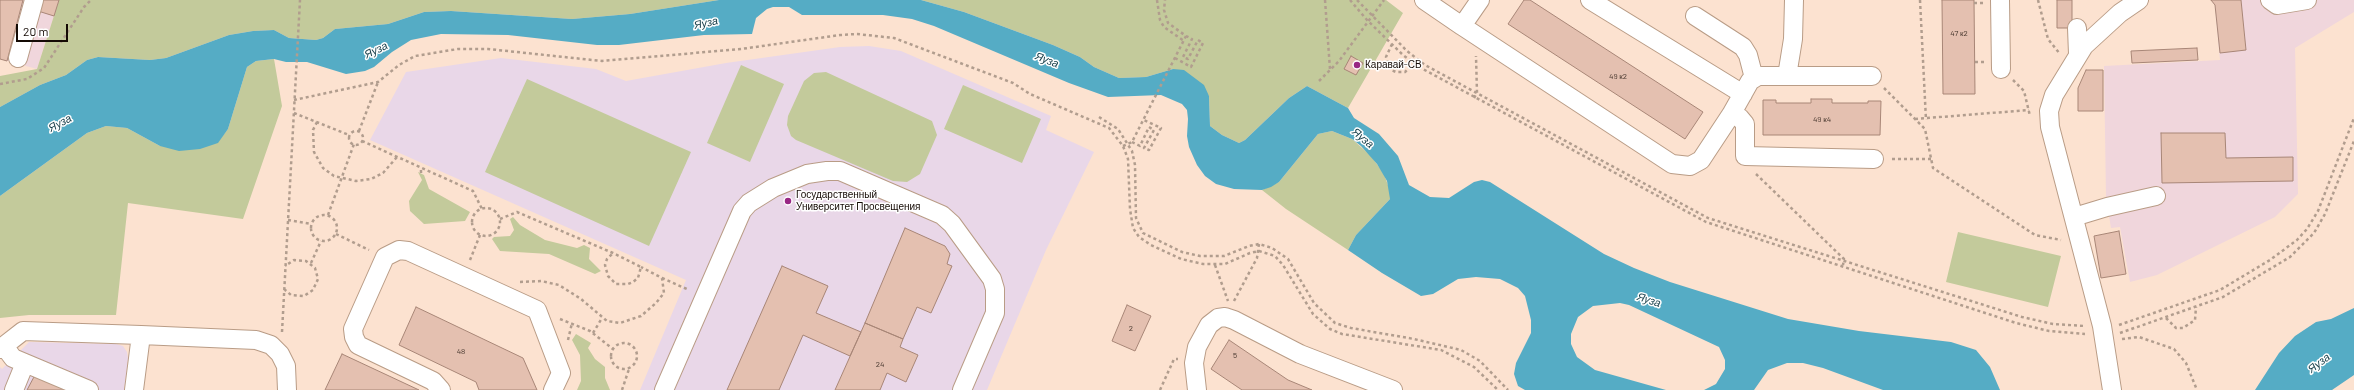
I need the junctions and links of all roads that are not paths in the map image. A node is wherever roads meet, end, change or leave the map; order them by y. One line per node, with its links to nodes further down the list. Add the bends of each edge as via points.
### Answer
1 (34, 0): 13 (street)
2 (1424, 0): 12 (street)
3 (1480, 0): 12 (street)
4 (1590, 0): 19 (street)
5 (1794, 0): 16 (street, via 1799,33)
6 (2000, 0): 15 (street)
7 (2139, 0): 14 (street)
8 (2270, 0): 9 (street, via 2277,5)
9 (2307, 0)
10 (1695, 16): 18 (street, via 1743,46)
11 (2077, 28): 14 (street)
12 (1469, 31): 20 (street, via 1679,166 1690,166 1700,160)
13 (18, 58)
14 (2076, 58): 23 (street, via 2054,95 2049,111 2050,127)
15 (2001, 69)
16 (1787, 76): 17 (street); 18 (street, via 1762,75)
17 (1872, 76)
18 (1754, 78): 19 (street)
19 (1743, 94): 20 (street)
20 (1732, 113): 21 (street, via 1745,124 1745,156)
21 (1874, 159)
22 (2156, 196): 23 (street)
23 (2074, 217): 37 (street, via 2113,333)
24 (140, 335): 25 (street, via 23,331); 29 (street); 30 (street, via 256,340 271,345 280,354 286,366)
25 (2, 347): 26 (street, via 13,358)
26 (25, 363): 27 (street); 28 (street)
27 (14, 390)
28 (89, 390)
29 (134, 390)
30 (287, 390)
31 (441, 390): 32 (street, via 433,381 358,345 354,338 353,329 385,257 398,250 408,251 537,310 561,373)
32 (553, 390)
33 (664, 390): 34 (street, via 742,211 749,202 773,188 794,179 827,171 840,171 942,215 952,224 992,280 996,289 995,313)
34 (962, 390)
35 (1197, 390): 36 (street, via 1194,355 1209,325 1218,318 1229,318 1300,354)
36 (1393, 390)
37 (2112, 390)

